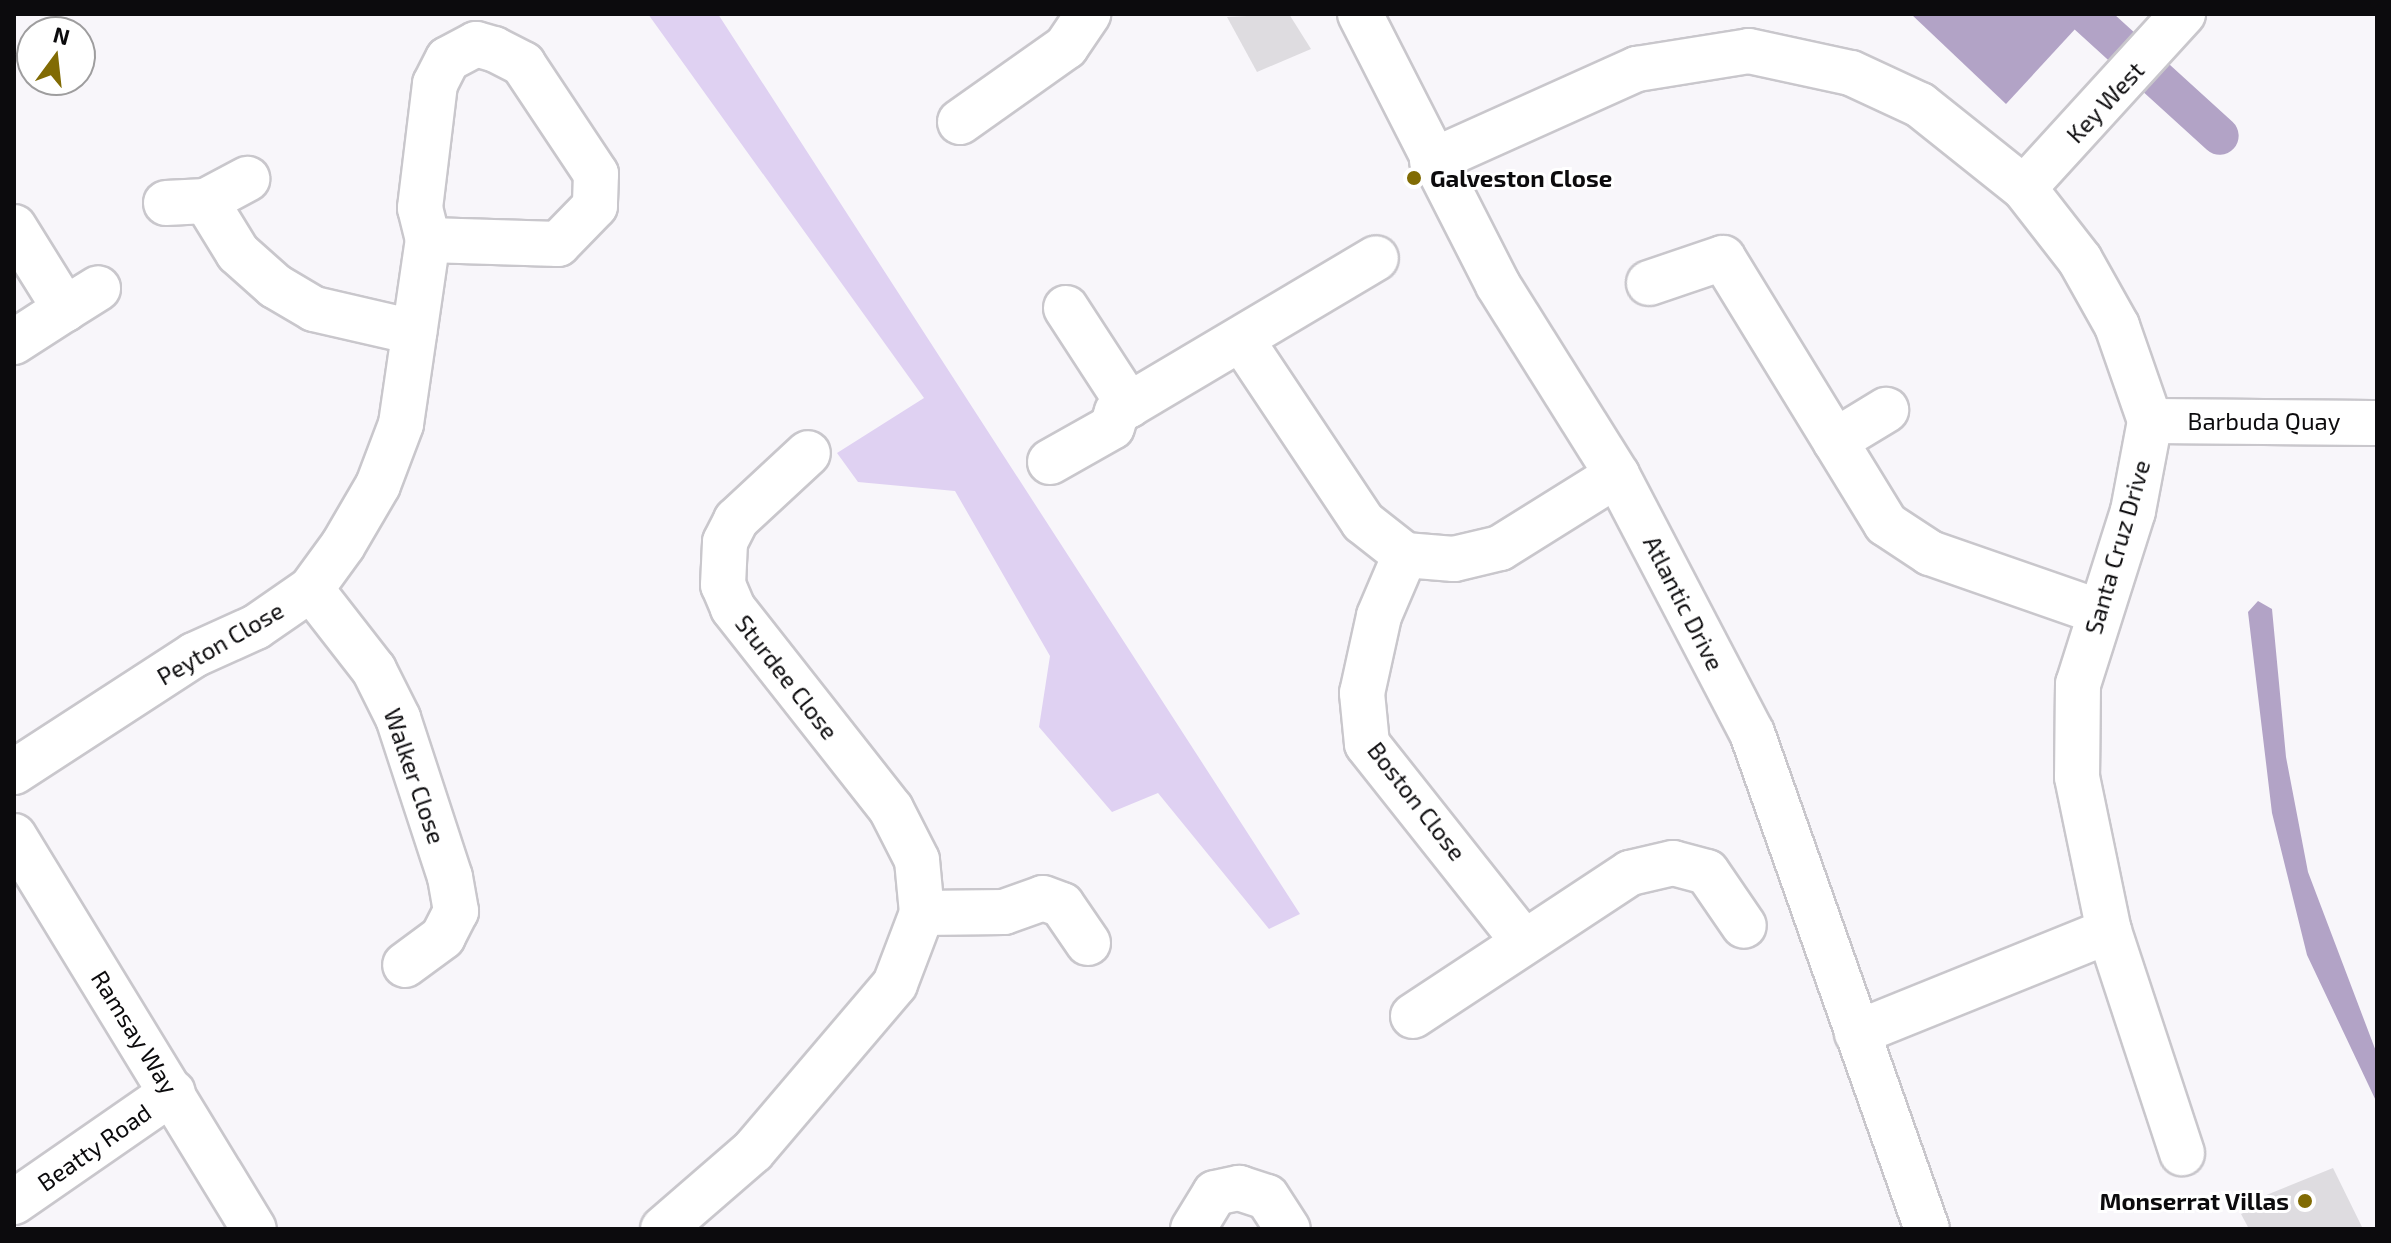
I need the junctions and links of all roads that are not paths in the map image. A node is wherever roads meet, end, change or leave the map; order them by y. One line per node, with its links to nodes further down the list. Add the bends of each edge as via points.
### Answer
1 (1088, 14): 5 (street, via 1066,47)
2 (1360, 14): 6 (street, Atlantic Drive)
3 (2183, 14): 8 (street, Key West)
4 (476, 29): 10 (street, Peyton Close, via 448,59 427,113 420,208); 10 (street, Peyton Close, via 523,64 596,174 595,206 558,244)
5 (960, 122)
6 (1432, 161): 8 (street, Santa Cruz Drive, via 1637,69 1749,51 1851,73 1920,105); 24 (street, Atlantic Drive, via 1498,285)
7 (247, 179): 14 (street, via 186,202 275,286 314,309)
8 (2024, 188): 19 (street, Santa Cruz Drive, via 2080,260 2117,326)
9 (14, 227): 16 (street, via 82,299)
10 (428, 240): 14 (street, Peyton Close)
11 (1376, 258): 15 (street)
12 (1649, 283): 21 (street, via 1723,258 1752,315)
13 (1066, 308): 17 (street)
14 (414, 332): 26 (street, Peyton Close, via 401,424 378,485)
15 (1241, 339): 17 (street); 25 (street, via 1363,522)
16 (14, 342)
17 (1123, 408): 23 (street, via 1112,427)
18 (1886, 410): 21 (street)
19 (2150, 421): 20 (street, Barbuda Quay); 27 (street, Santa Cruz Drive, via 2133,511)
20 (2377, 423)
21 (1835, 441): 27 (street, via 1886,524 1930,553)
22 (809, 453): 30 (street, Sturdee Close, via 736,520 725,542 723,585 733,608 891,809 917,860)
23 (1050, 462)
24 (1617, 475): 25 (street, via 1500,548 1454,559); 37 (street, Atlantic Drive, via 1752,733)
25 (1405, 555): 33 (street, Boston Close, via 1379,616 1362,693 1367,744)
26 (311, 589): 28 (street, Peyton Close); 35 (street, Walker Close, via 374,670 398,718 450,877 456,911 443,937)
27 (2099, 612): 32 (street, Santa Cruz Drive, via 2078,684 2077,777)
28 (14, 772)
29 (14, 836): 38 (street, Ramsay Way)
30 (922, 913): 34 (street, via 1004,912 1043,898 1062,905); 41 (street, Sturdee Close, via 895,984 753,1151)
31 (1744, 926): 33 (street, via 1707,872 1673,863 1630,873)
32 (2109, 931): 37 (street); 39 (street, Santa Cruz Drive)
33 (1523, 941): 36 (street)
34 (1088, 943)
35 (405, 965)
36 (1413, 1016)
37 (1857, 1033): 45 (street, Atlantic Drive)
38 (173, 1092): 40 (street, Beatty Road); 42 (street, Ramsay Way)
39 (2182, 1153)
40 (14, 1202)
41 (682, 1224)
42 (254, 1229)
43 (1193, 1229): 44 (street, via 1215,1193 1239,1188 1267,1197)
44 (1288, 1229)
45 (1927, 1229)

